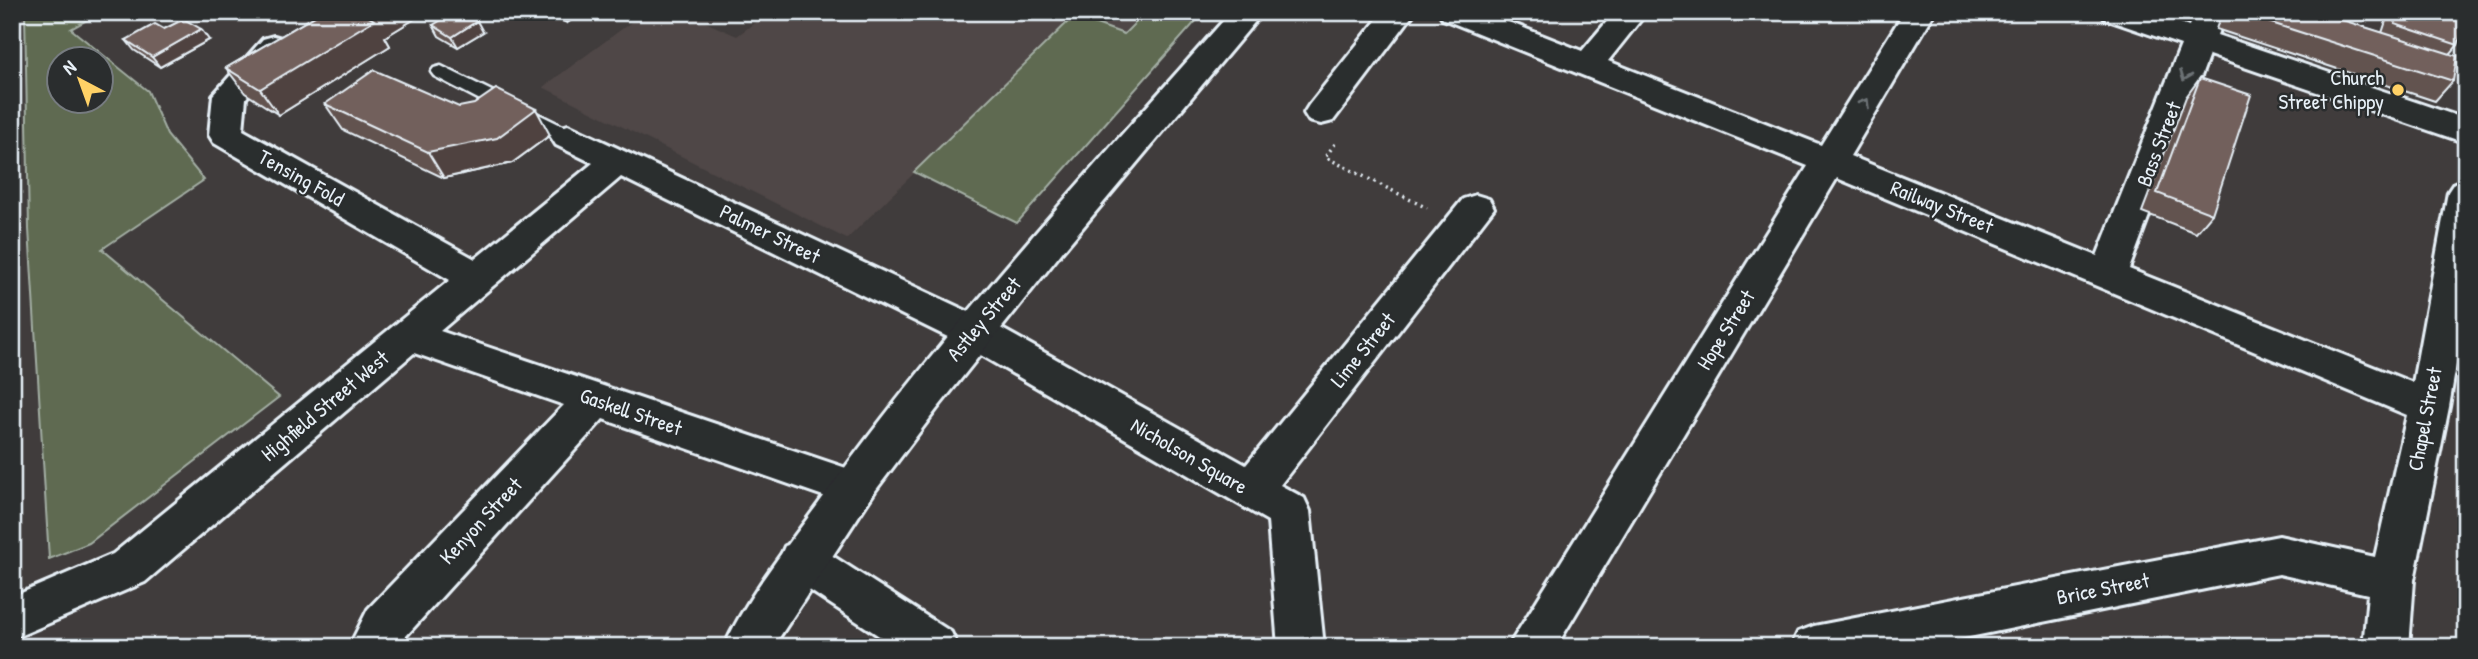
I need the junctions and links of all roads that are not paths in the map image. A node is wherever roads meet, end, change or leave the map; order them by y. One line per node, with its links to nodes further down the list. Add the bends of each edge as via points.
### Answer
1 (1248, 12): 20 (street, Astley Street)
2 (1400, 12): 11 (street)
3 (1454, 12): 9 (street, Railway Street)
4 (1632, 12): 9 (street)
5 (1920, 12): 15 (street, Hope Street, one-way to 5)
6 (2116, 12): 7 (street)
7 (2205, 26): 12 (street); 18 (street, Bass Street, one-way to 18)
8 (282, 37): 19 (street, Tensing Fold, via 230,95 226,135)
9 (1587, 66): 15 (street, Railway Street)
10 (441, 72): 13 (lane)
11 (1331, 124)
12 (2466, 131)
13 (568, 137): 14 (street, Palmer Street)
14 (618, 161): 19 (street, Highfield Street West); 20 (street, Palmer Street)
15 (1829, 161): 18 (street, Railway Street); 33 (street, Hope Street)
16 (2466, 192): 23 (street, Chapel Street)
17 (1470, 217): 25 (street, Lime Street)
18 (2108, 275): 23 (street, Railway Street)
19 (480, 279): 21 (street, Highfield Street West)
20 (972, 331): 24 (street, Astley Street); 25 (street, Nicholson Square)
21 (410, 336): 22 (street, Gaskell Street); 28 (street, Highfield Street West, via 129,568)
22 (595, 400): 24 (street, Gaskell Street); 29 (street, Kenyon Street, via 384,624)
23 (2429, 407): 27 (street, Chapel Street)
24 (852, 488): 26 (street, Astley Street)
25 (1250, 491): 32 (street, Nicholson Square, via 1289,511)
26 (801, 560): 30 (street, Astley Street); 31 (street)
27 (2392, 580): 34 (street, Brice Street, via 2279,555); 35 (street, Chapel Street)
28 (12, 618)
29 (372, 647)
30 (747, 647)
31 (935, 647)
32 (1301, 647)
33 (1531, 647)
34 (1814, 647)
35 (2386, 647)

